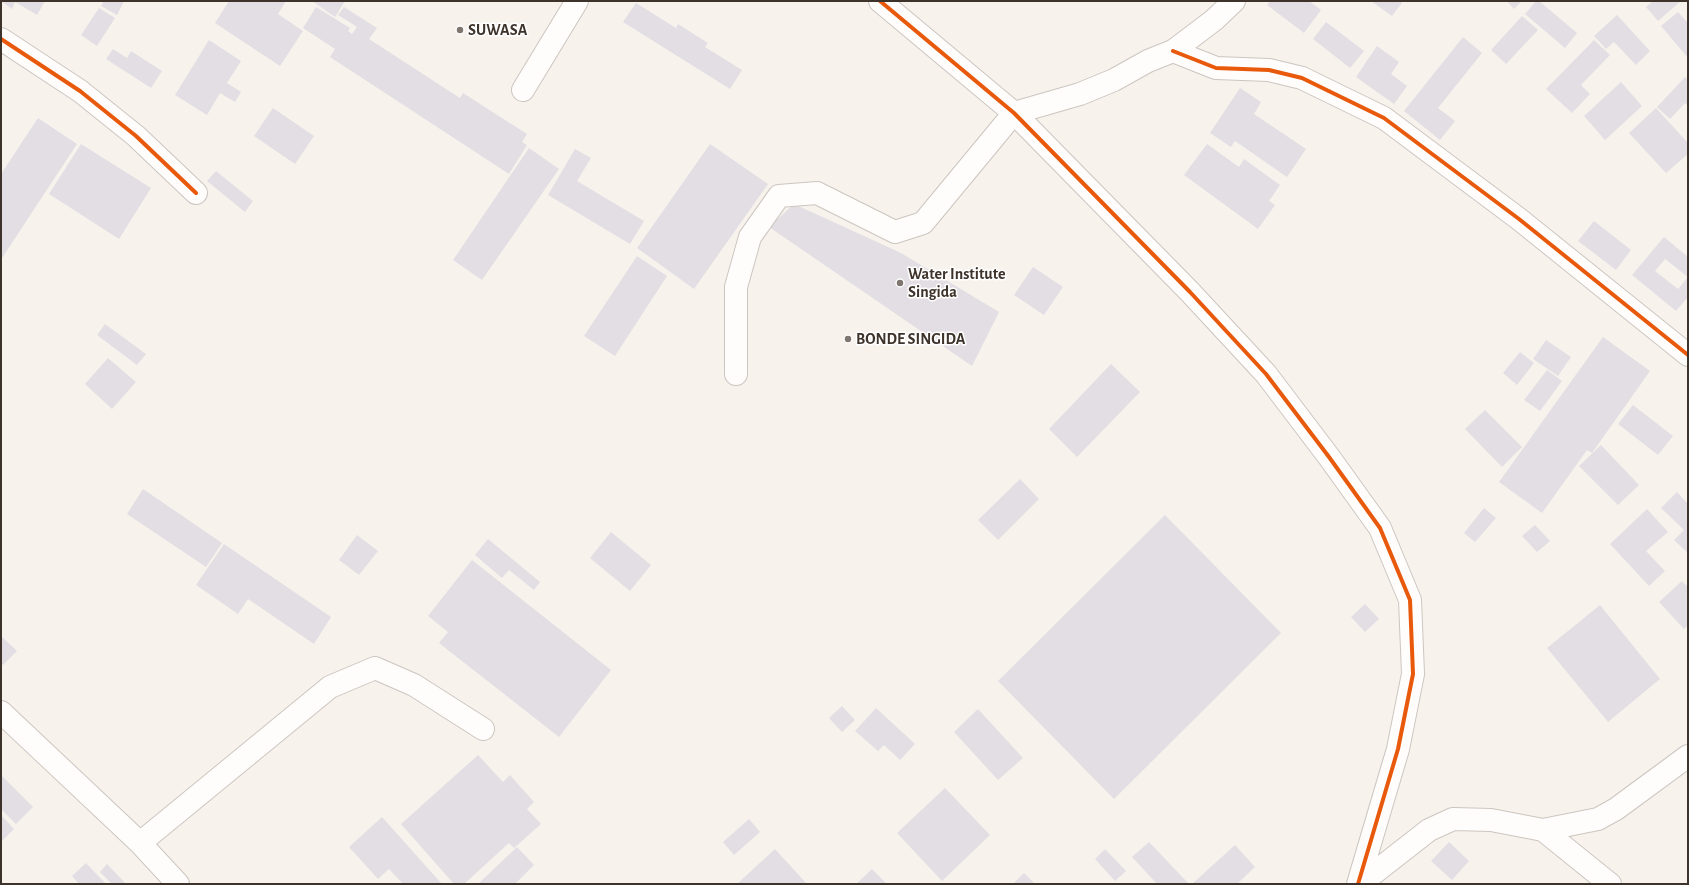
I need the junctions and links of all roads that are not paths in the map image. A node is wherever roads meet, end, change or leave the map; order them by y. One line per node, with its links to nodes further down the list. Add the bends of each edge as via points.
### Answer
1 (577, 1): 6 (street)
2 (880, 1): 7 (street)
3 (1234, 1): 5 (street, via 1214,20)
4 (1, 39): 8 (street, via 80,92 136,136)
5 (1173, 51): 7 (street, via 1080,94); 9 (street, via 1216,68 1270,70 1302,78 1384,118 1519,219)
6 (523, 90)
7 (1014, 113): 10 (street, via 923,223 895,232 817,193 779,196 750,237 736,287); 17 (street, via 1190,292 1266,374 1380,528 1410,600 1413,674 1398,749)
8 (196, 193)
9 (1688, 355)
10 (736, 374)
11 (1, 712): 15 (street)
12 (483, 729): 15 (street, via 414,685 375,668 330,687)
13 (1688, 756): 14 (street, via 1604,816)
14 (1543, 830): 17 (street, via 1492,820 1453,819 1429,830); 18 (street)
15 (140, 843): 16 (street)
16 (178, 884)
17 (1359, 884)
18 (1610, 884)

